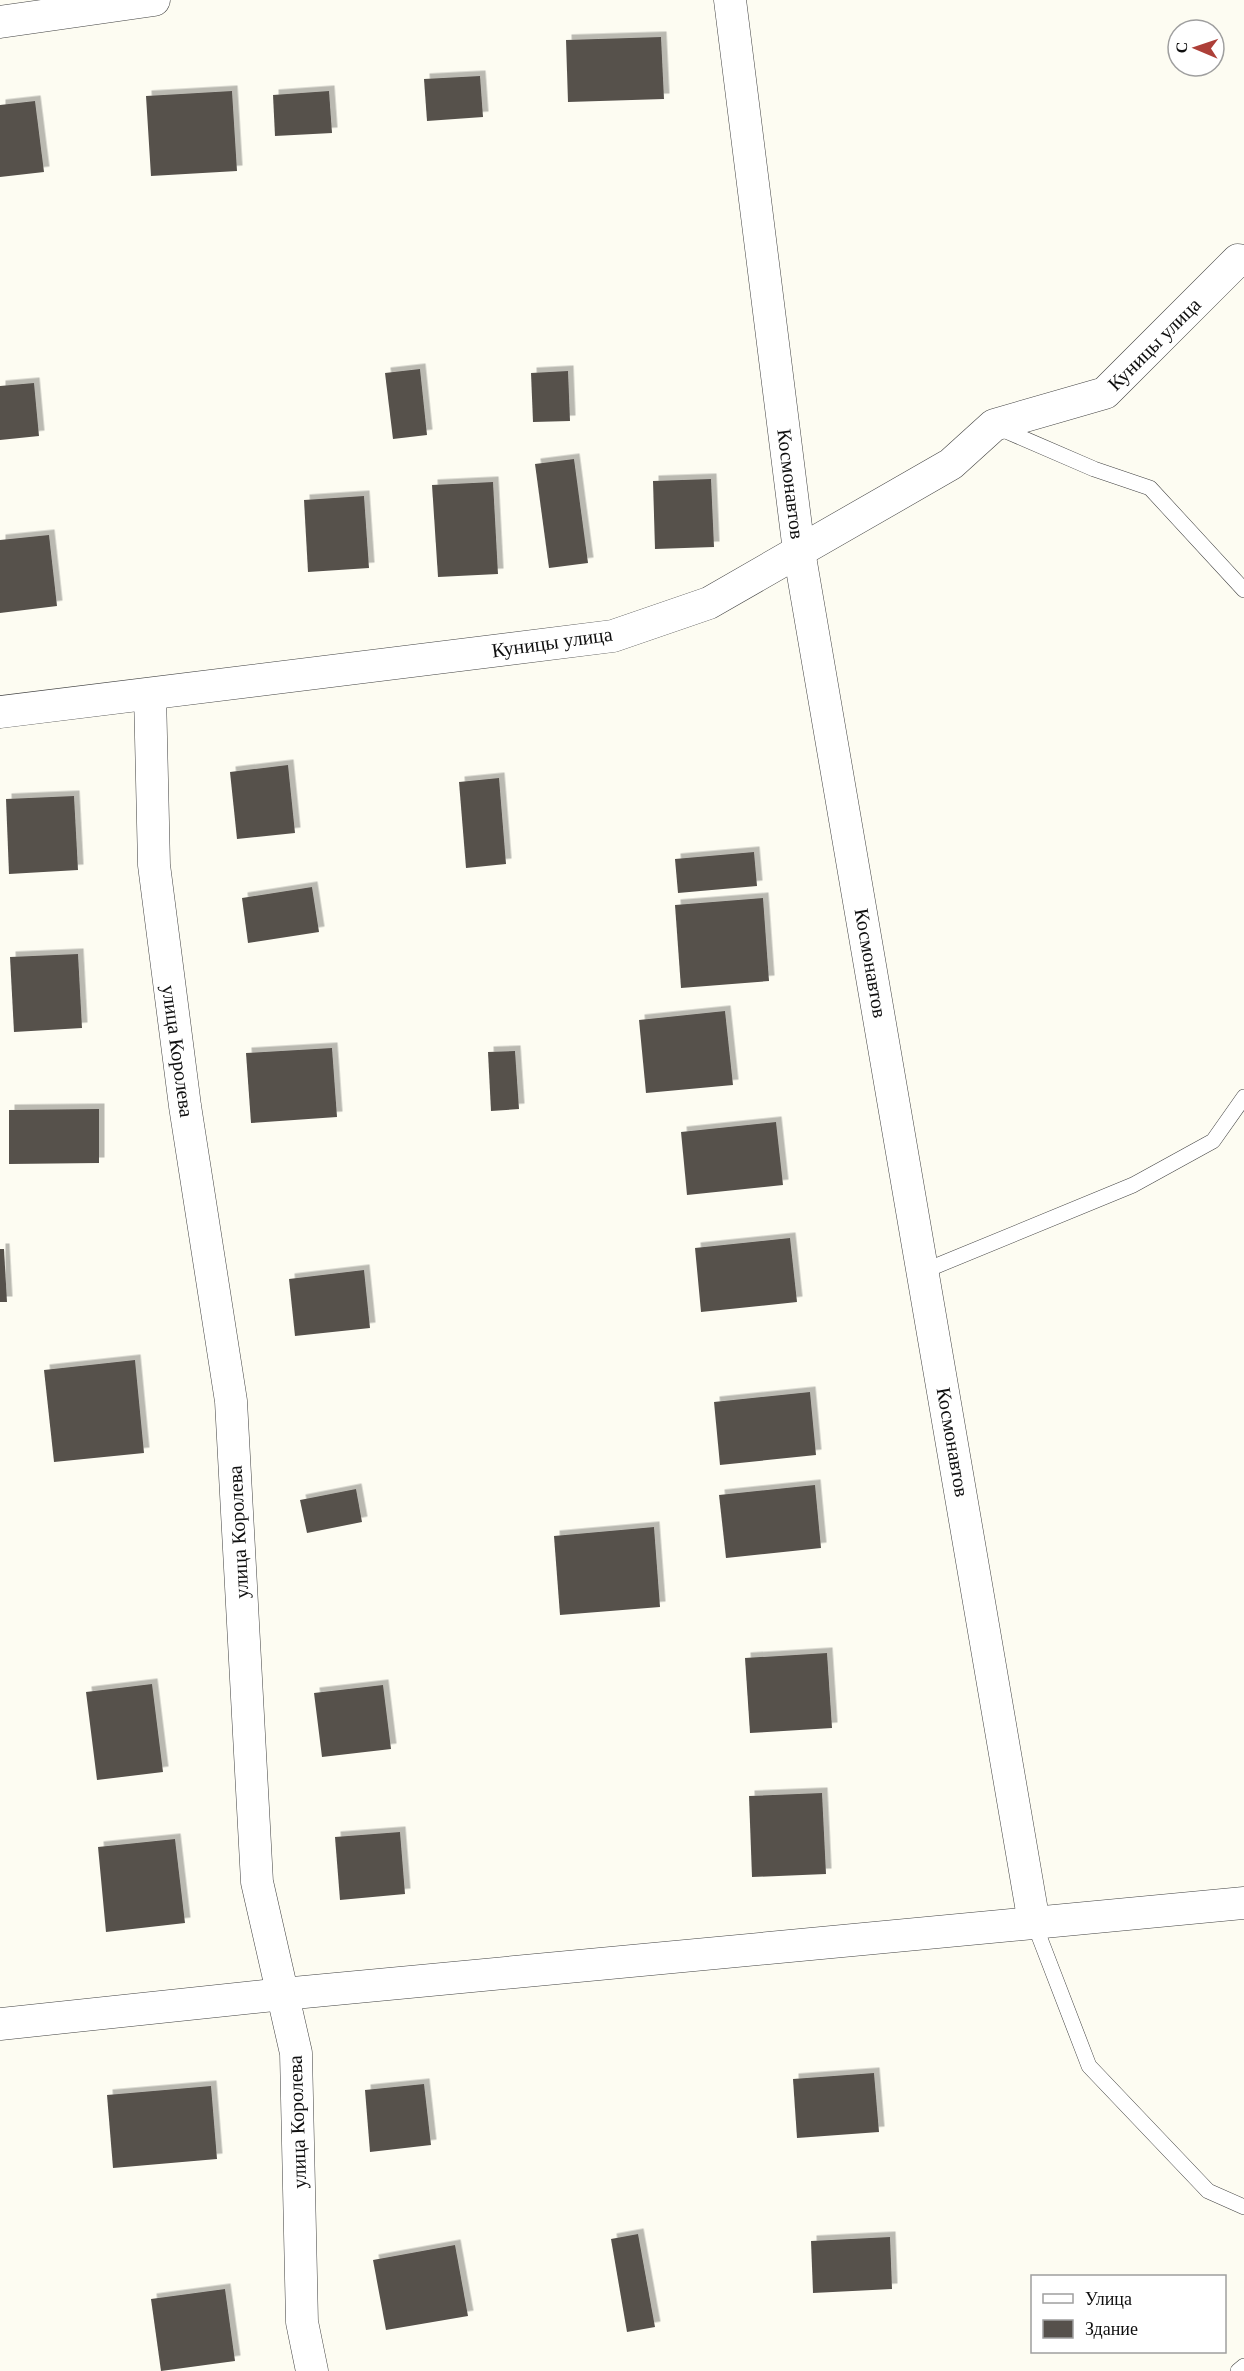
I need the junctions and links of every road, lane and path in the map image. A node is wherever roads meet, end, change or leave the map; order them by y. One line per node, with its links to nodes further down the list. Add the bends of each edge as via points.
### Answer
1 (154, 0): 3 (street)
2 (730, 0): 6 (street, Космонавтов)
3 (0, 22)
4 (1244, 261): 5 (street, Куницы улица, via 1238,260 1105,393)
5 (994, 425): 6 (street, Куницы улица, via 951,464); 7 (lane, via 1094,469 1150,488)
6 (799, 551): 8 (street, Куницы улица, via 709,603 613,636); 11 (street, Космонавтов)
7 (1244, 590)
8 (150, 694): 9 (street, Куницы улица); 14 (street, улица Королева, via 154,865 231,1401 257,1882)
9 (0, 712)
10 (1244, 1096): 11 (lane, via 1213,1141 1133,1185)
11 (924, 1270): 13 (street, Космонавтов)
12 (1244, 1903): 13 (street)
13 (1034, 1923): 14 (street); 16 (lane, via 1089,2066 1208,2191)
14 (283, 1994): 15 (street); 18 (street, улица Королева, via 297,2053 302,2322)
15 (0, 2024)
16 (1244, 2207)
17 (1244, 2366): 19 (lane)
18 (312, 2371)
19 (1238, 2371)

